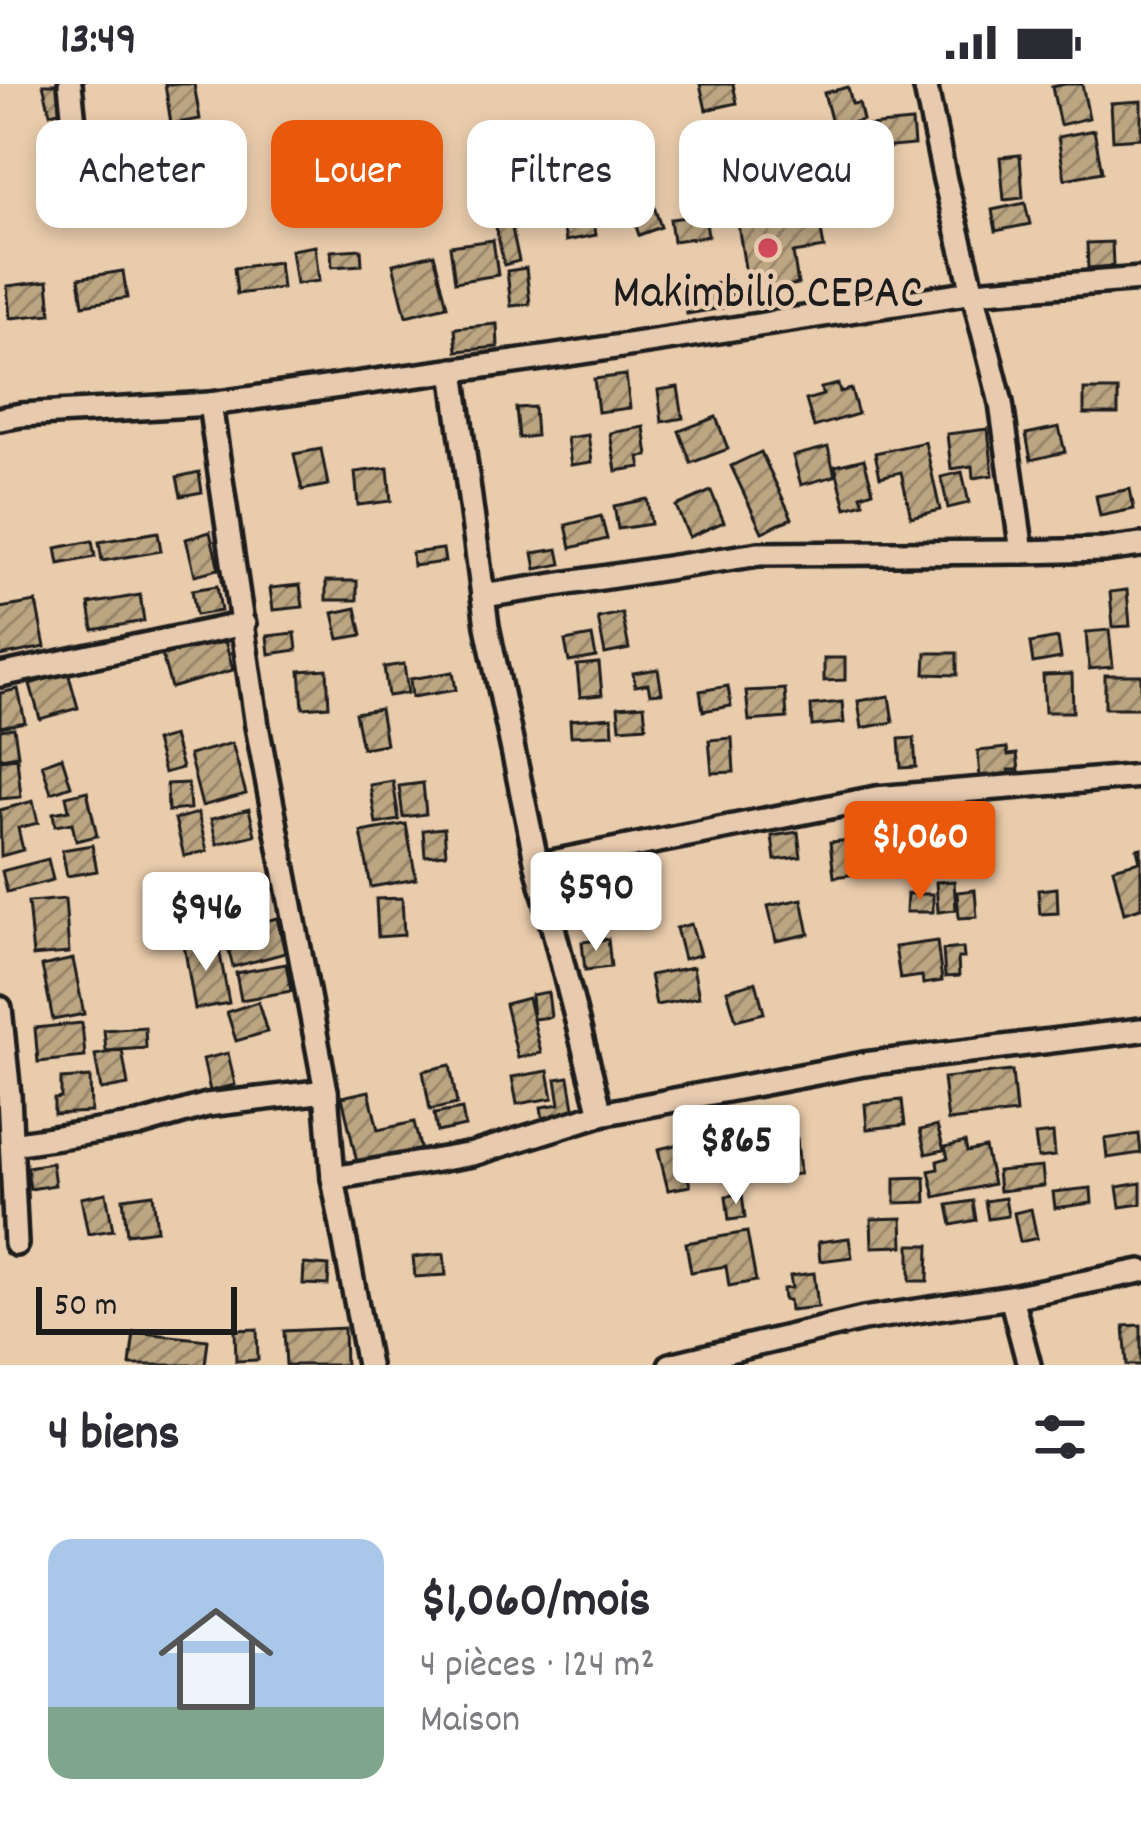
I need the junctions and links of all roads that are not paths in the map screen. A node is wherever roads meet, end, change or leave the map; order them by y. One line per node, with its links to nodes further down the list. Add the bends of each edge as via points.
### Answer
1 (70, 84): 3 (street)
2 (925, 84): 5 (street)
3 (74, 120)
4 (1141, 279): 5 (street)
5 (973, 292): 6 (street); 10 (street)
6 (453, 370): 7 (street); 11 (street)
7 (210, 404): 8 (street); 12 (street)
8 (0, 419)
9 (1141, 545): 10 (street)
10 (1022, 552): 11 (street, via 759,554)
11 (483, 596): 15 (street)
12 (244, 624): 13 (street); 18 (street)
13 (0, 675)
14 (1141, 776): 15 (street, via 876,798)
15 (537, 865): 19 (street)
16 (0, 1008): 20 (street)
17 (1141, 1030): 19 (street, via 864,1064)
18 (326, 1090): 20 (street); 21 (street)
19 (601, 1114): 21 (street, via 473,1154)
20 (8, 1142): 22 (street)
21 (333, 1178): 26 (street)
22 (16, 1244)
23 (1141, 1271): 24 (street)
24 (1011, 1297): 25 (street, via 862,1319); 28 (street)
25 (695, 1362): 27 (street)
26 (368, 1365)
27 (670, 1365)
28 (1029, 1365)

